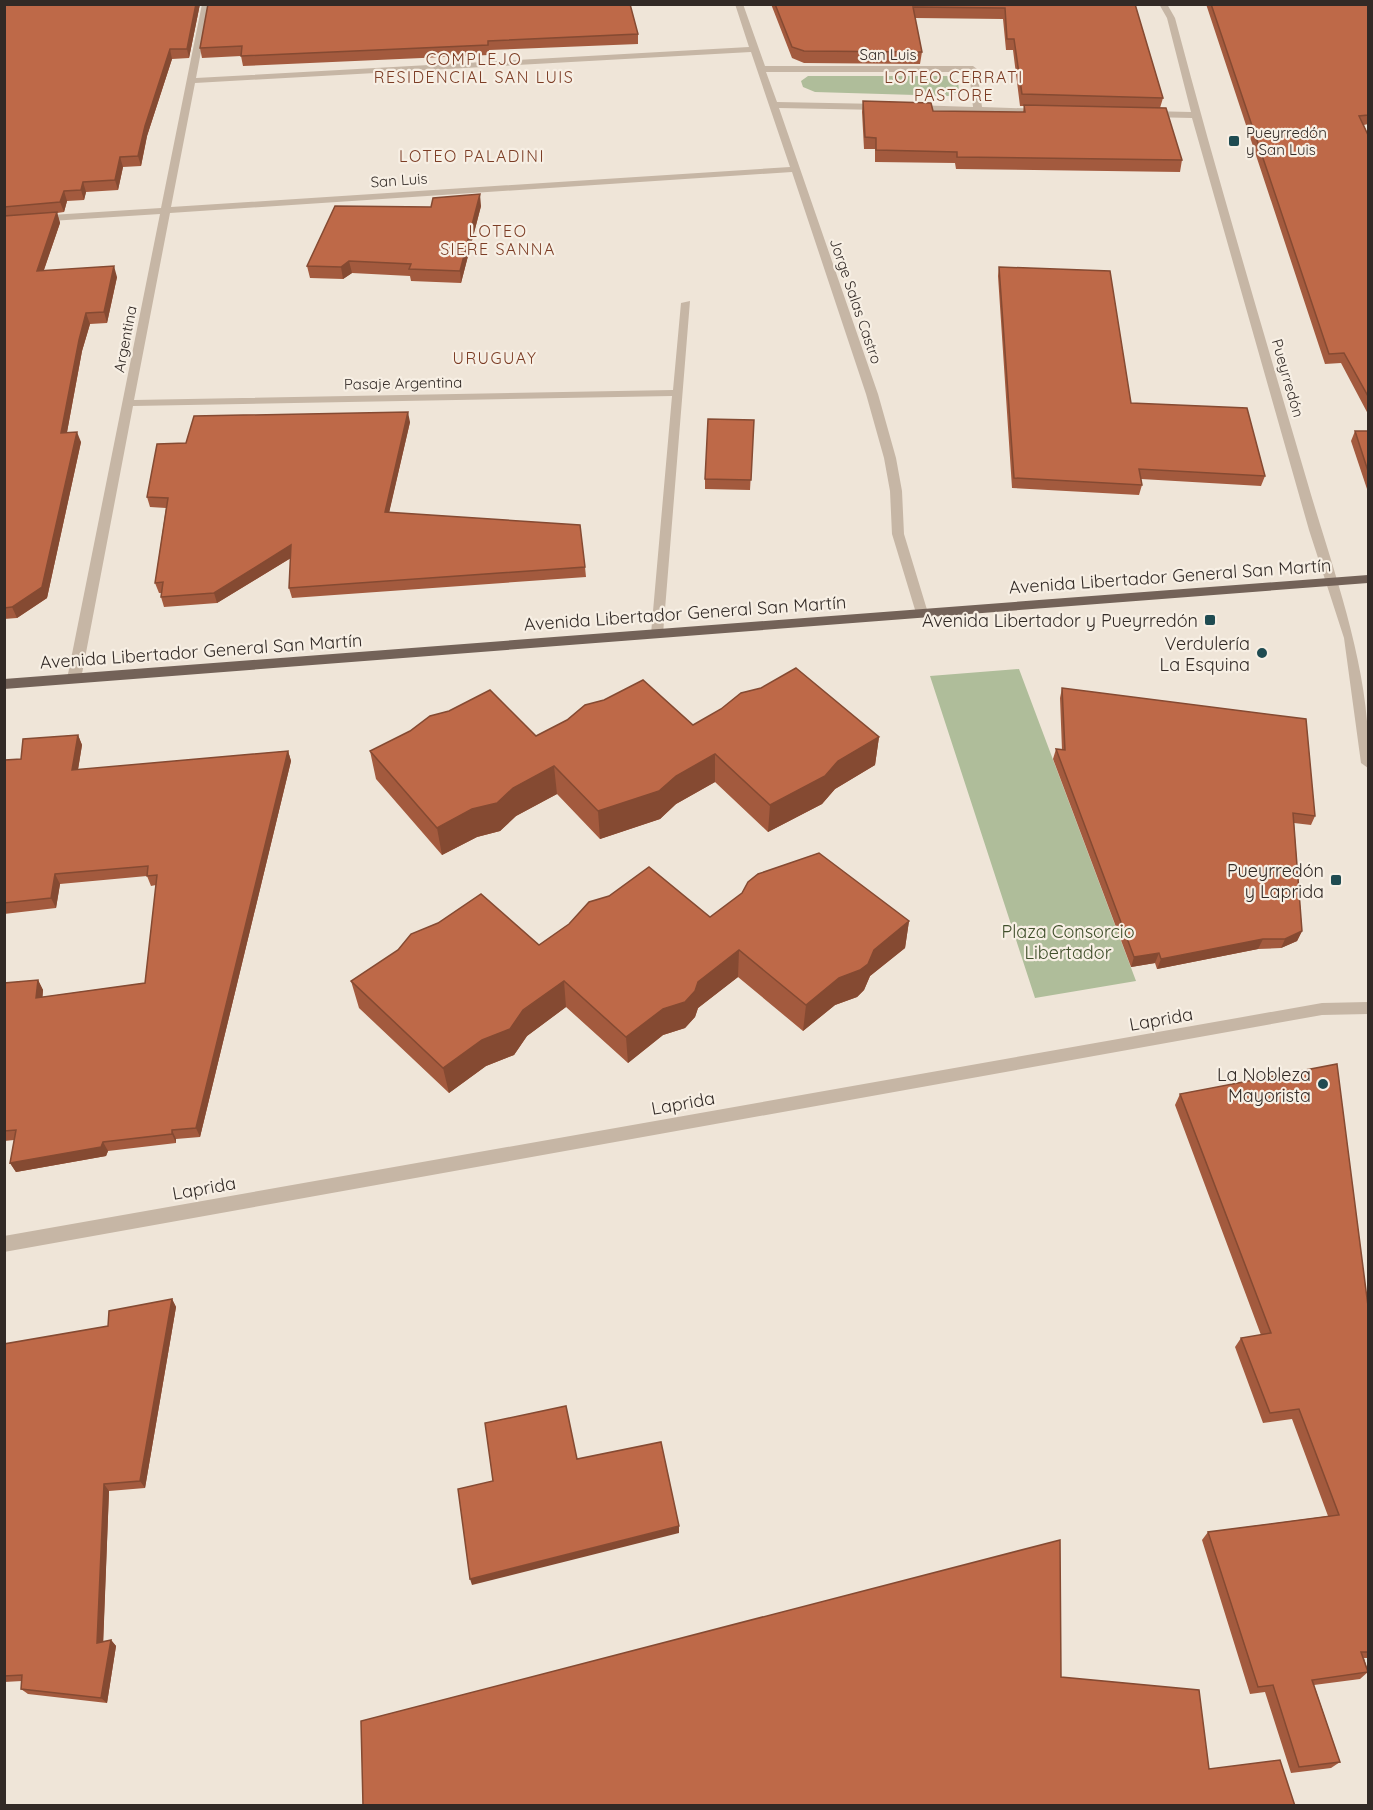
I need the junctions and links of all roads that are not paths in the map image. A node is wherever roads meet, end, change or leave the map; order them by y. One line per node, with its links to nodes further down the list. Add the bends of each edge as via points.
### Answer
1 (206, 4): 6 (street, Argentina)
2 (739, 4): 4 (street, Jorge Salas Castro)
3 (1163, 4): 13 (street, Pueyrredón, via 1171,18)
4 (754, 49): 5 (street, Jorge Salas Castro); 6 (street)
5 (761, 69): 7 (street, Jorge Salas Castro); 10 (street, San Luis, via 973,69)
6 (191, 81): 15 (street, Argentina)
7 (773, 105): 8 (street); 14 (street, Jorge Salas Castro)
8 (887, 108)
9 (898, 108): 10 (street)
10 (978, 110): 11 (street)
11 (1058, 112)
12 (1139, 114): 13 (street)
13 (1196, 115): 21 (street, Pueyrredón)
14 (795, 169): 15 (street, San Luis); 22 (street, Jorge Salas Castro, via 872,394 896,491 898,534)
15 (166, 210): 16 (street, San Luis); 19 (street, Argentina)
16 (4, 221)
17 (686, 303): 18 (street)
18 (678, 393): 19 (street, Pasaje Argentina); 23 (street)
19 (128, 403): 24 (street, Argentina)
20 (1368, 579): 21 (main road, Avenida Libertador General San Martín)
21 (1331, 582): 22 (main road, Avenida Libertador General San Martín); 26 (street, Pueyrredón, via 1350,638)
22 (922, 613): 23 (main road, Avenida Libertador General San Martín)
23 (657, 633): 24 (main road, Avenida Libertador General San Martín)
24 (74, 679): 25 (main road, Avenida Libertador General San Martín)
25 (4, 684)
26 (1368, 763)
27 (1368, 1008): 28 (street, Laprida, via 1322,1009)
28 (4, 1244)

